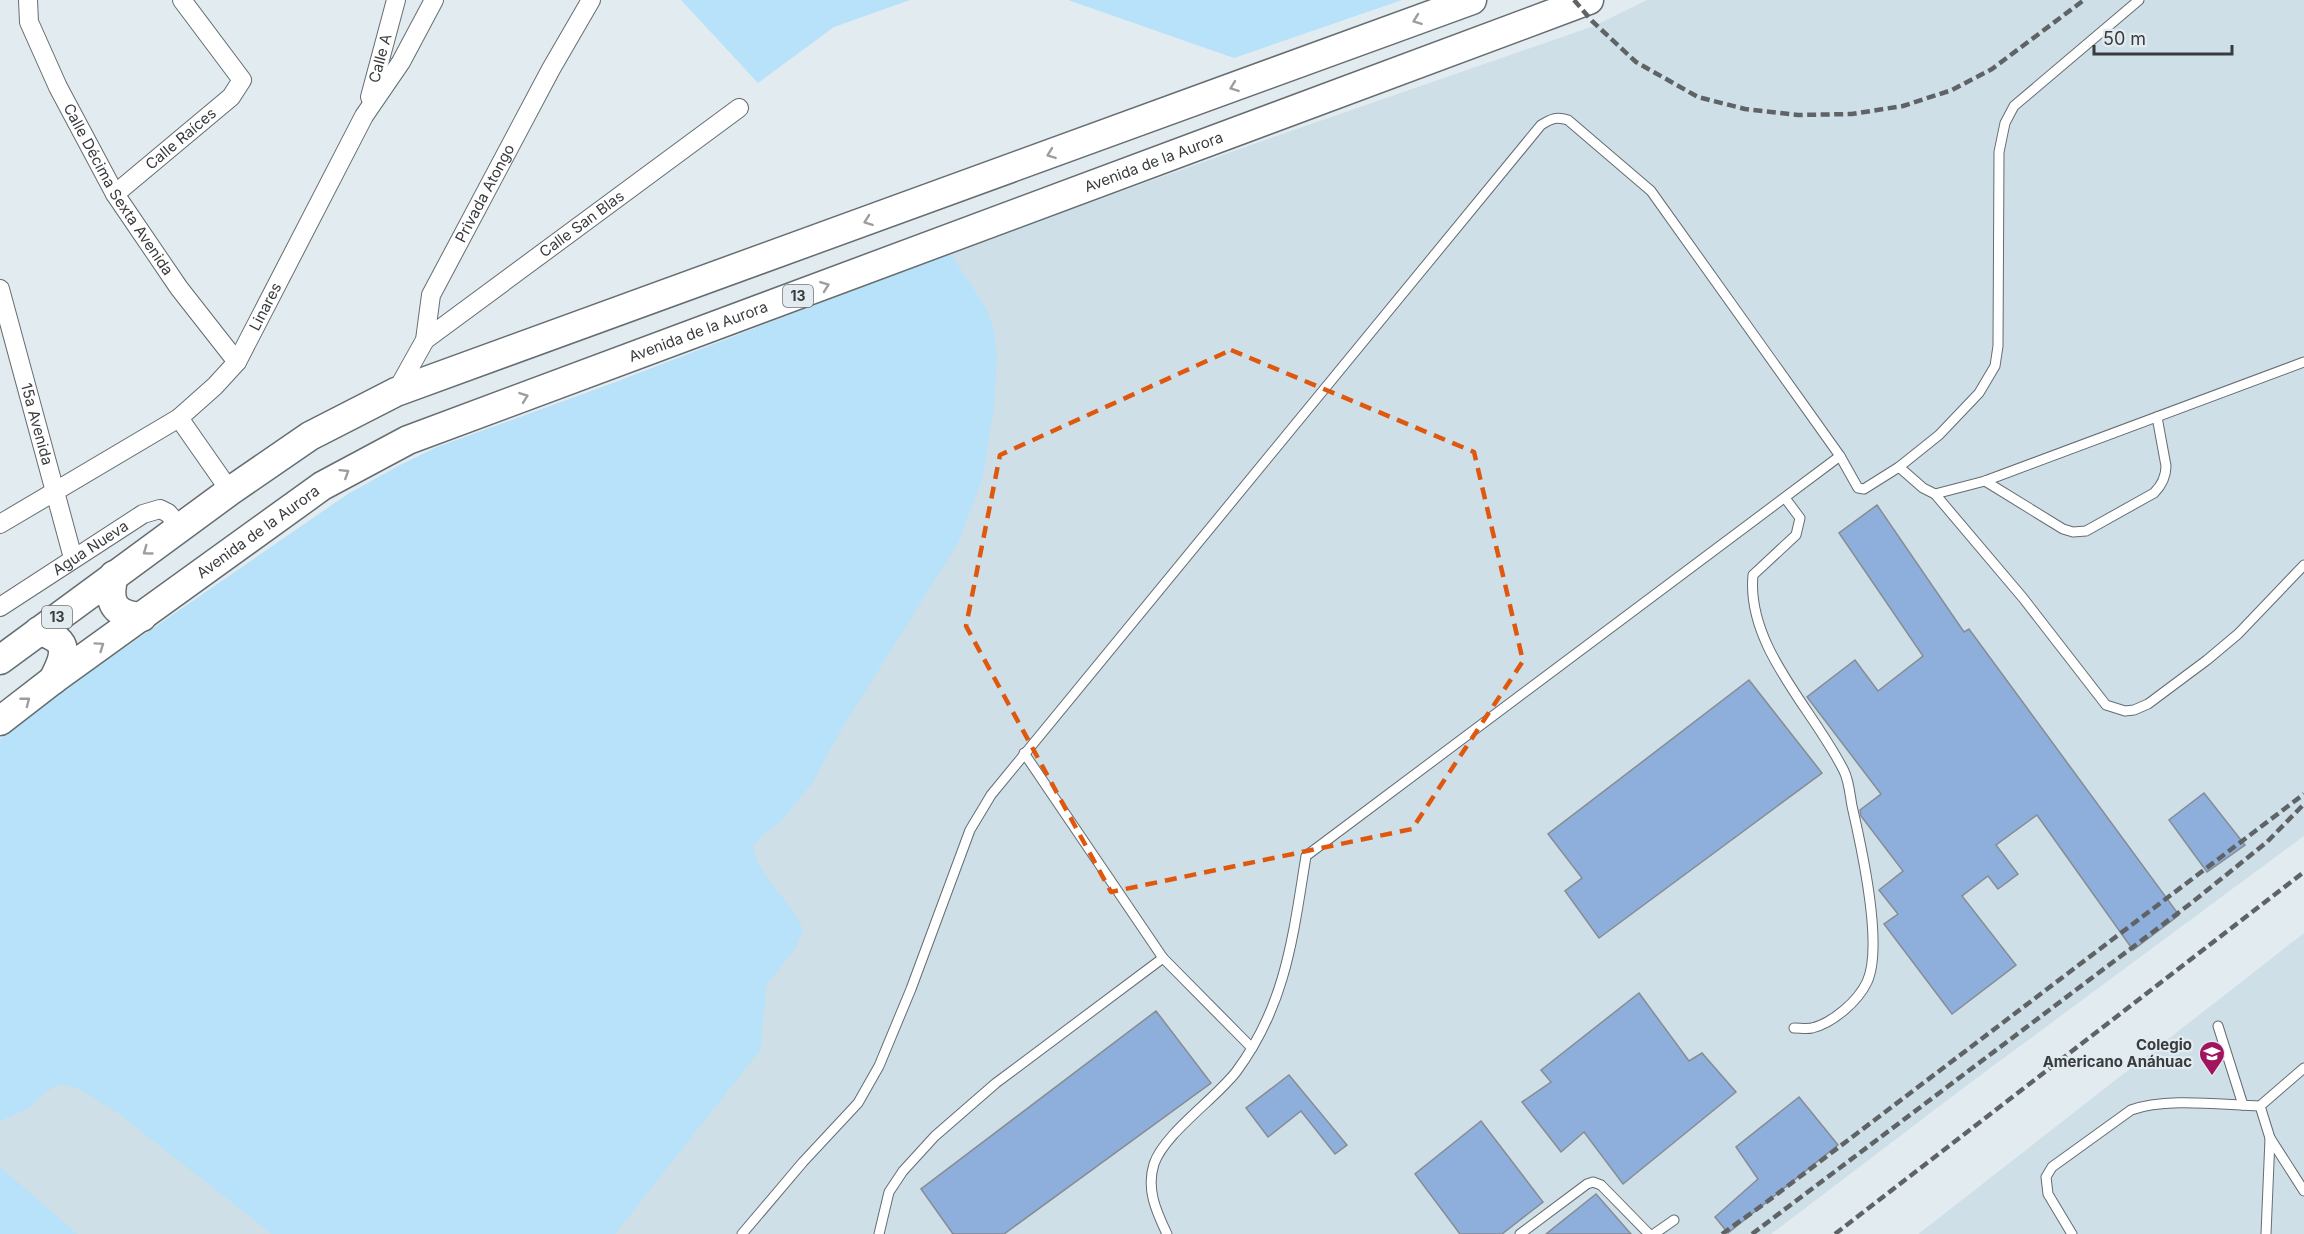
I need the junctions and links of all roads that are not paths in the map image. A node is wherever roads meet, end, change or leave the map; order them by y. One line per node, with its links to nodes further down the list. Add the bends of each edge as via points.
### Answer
1 (28, 0): 11 (street, Calle Décima Sexta Avenida, via 29,22 58,87)
2 (182, 0): 11 (street, Calle Raíces, via 242,80 231,97)
3 (396, 0): 10 (street, Calle A)
4 (434, 0): 10 (street, Linares)
5 (591, 0): 13 (street, Privada Atongo, via 431,295)
6 (1472, 0): 16 (main road, 13, one-way to 16)
7 (1589, 0): 32 (main road, Avenida de la Aurora / 13, one-way to 7, via 322,486 408,440)
8 (2139, 0): 20 (lane, via 2010,113 1999,152 1995,366 1963,410)
9 (739, 108): 13 (street, Calle San Blas)
10 (364, 116): 14 (street, Linares)
11 (115, 194): 14 (street, Calle Décima Sexta Avenida, via 179,288)
12 (0, 289): 23 (street, 15a Avenida)
13 (425, 340): 16 (street, Privada Atongo)
14 (237, 362): 18 (street, Linares)
15 (2304, 362): 17 (lane)
16 (396, 392): 22 (main road, 13, via 310,436)
17 (2157, 417): 21 (lane); 21 (lane, via 2166,466 2160,487 2086,531 2063,529)
18 (179, 418): 22 (street); 23 (street, Linares)
19 (1840, 456): 20 (lane, via 1861,489 1869,488); 25 (lane); 37 (lane, via 1651,190 1576,125 1559,117 1550,119 1541,125)
20 (1899, 467): 24 (lane)
21 (1985, 481): 24 (lane)
22 (230, 491): 27 (main road, 13)
23 (56, 492): 26 (street, Linares); 28 (street, 15a Avenida)
24 (1935, 494): 29 (lane, via 2106,705 2125,711 2148,704 2207,660 2238,634)
25 (1785, 498): 40 (lane, via 1800,518 1796,535 1753,575 1754,605 1777,664 1845,772 1872,913 1873,952 1868,981 1843,1010 1812,1028); 41 (lane, via 1306,856 1288,960 1264,1028)
26 (0, 524)
27 (180, 527): 28 (street, Agua Nueva, via 168,513 156,509); 30 (main road, 13, one-way to 30)
28 (73, 558): 31 (street, Agua Nueva)
29 (2304, 565)
30 (114, 575): 32 (main road, via 111,593 118,610); 33 (main road, 13)
31 (0, 607)
32 (142, 617): 35 (main road, Avenida de la Aurora / 13, one-way to 32)
33 (39, 631): 34 (main road, 13); 35 (main road, via 53,635 62,646 63,658)
34 (0, 660)
35 (52, 680): 36 (main road, Avenida de la Aurora / 13, one-way to 35)
36 (0, 721)
37 (1024, 753): 38 (lane); 48 (lane, via 970,830 911,989 879,1066 858,1103)
38 (1163, 958): 41 (lane); 49 (lane, via 996,1083 935,1136 894,1182)
39 (2218, 1026): 43 (lane)
40 (1794, 1028)
41 (1252, 1048): 50 (lane, via 1219,1091 1158,1154 1151,1174 1151,1194)
42 (2304, 1068): 44 (lane)
43 (2243, 1105): 44 (lane); 54 (lane, via 2145,1105 2131,1110 2052,1167 2046,1177 2048,1194)
44 (2260, 1106): 45 (lane)
45 (2270, 1138): 46 (lane); 55 (lane)
46 (2304, 1191)
47 (1674, 1220): 53 (lane)
48 (742, 1234)
49 (879, 1234)
50 (1167, 1234)
51 (1520, 1234): 52 (lane, via 1593,1182 1602,1185)
52 (1649, 1234)
53 (1654, 1234)
54 (2072, 1234)
55 (2266, 1234)

